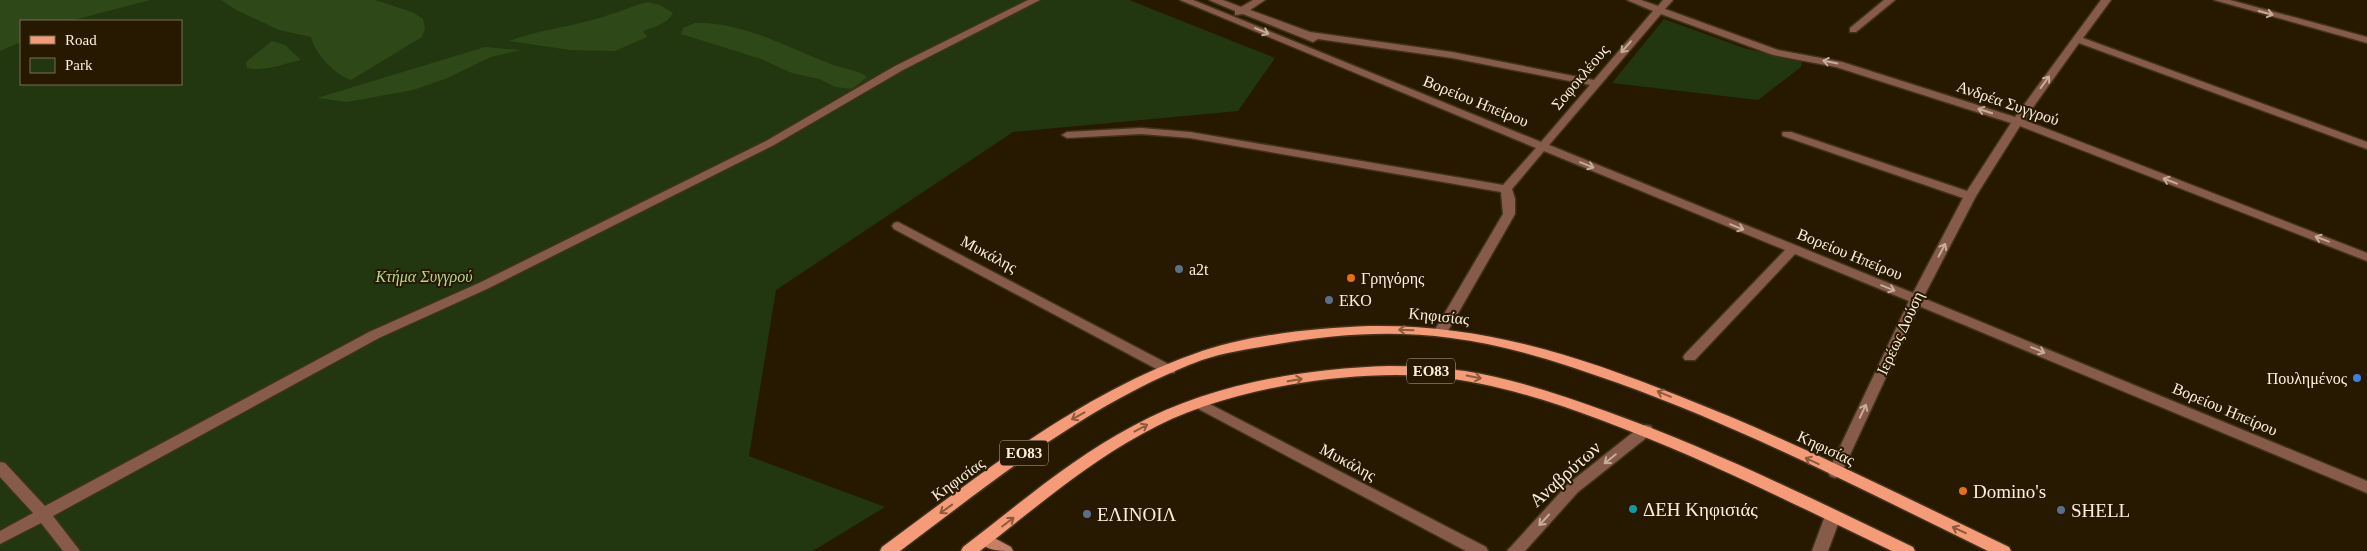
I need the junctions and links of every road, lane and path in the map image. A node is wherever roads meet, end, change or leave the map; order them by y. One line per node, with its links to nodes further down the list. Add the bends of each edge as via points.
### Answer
1 (1035, 0): 38 (street, via 899,68 770,144 483,286 374,335)
2 (1185, 0): 12 (street, Βορείου Ηπείρου)
3 (1214, 0): 10 (street)
4 (1260, 0): 10 (street)
5 (1632, 0): 11 (street, Ανδρέα Συγγρού)
6 (1668, 0): 11 (street, Σοφοκλέους)
7 (1890, 0): 13 (street)
8 (2106, 0): 15 (street, Ιερέως Δούση)
9 (2219, 0): 16 (street, one-way to 16)
10 (1242, 10): 12 (street); 14 (street)
11 (1658, 10): 18 (street, Σοφοκλέους, one-way to 18); 19 (street, Ανδρέα Συγγρού, one-way to 11, via 1838,64 1779,54)
12 (1229, 18): 17 (street, Βορείου Ηπείρου, one-way to 17)
13 (1853, 30)
14 (1308, 35): 17 (street, via 1314,40); 18 (street, via 1451,55)
15 (2076, 39): 19 (street, Ιερέως Δούση, one-way to 15); 22 (street)
16 (2367, 40)
17 (1320, 55): 23 (street, Βορείου Ηπείρου)
18 (1595, 83): 23 (street, Σοφοκλέους)
19 (2016, 121): 25 (street, Ιερέως Δούση); 28 (street, Ανδρέα Συγγρού, one-way to 19)
20 (1787, 134): 25 (street)
21 (1067, 136): 24 (street, via 1141,131 1190,135)
22 (2367, 146)
23 (1542, 147): 24 (street, Σοφοκλέους); 27 (street, Βορείου Ηπείρου, one-way to 27)
24 (1506, 189): 30 (street, via 1509,214)
25 (1970, 196): 29 (street, Ιερέως Δούση, one-way to 25)
26 (898, 226): 32 (street, Μυκάλης)
27 (1793, 250): 29 (street, Βορείου Ηπείρου, one-way to 29); 31 (street)
28 (2367, 257)
29 (1915, 299): 36 (street, Ιερέως Δούση, one-way to 29); 37 (street, Βορείου Ηπείρου, one-way to 37)
30 (1440, 332): 32 (main road, Κηφισίας / ΕΟ83, one-way to 32, via 1367,331 1285,338 1208,355); 36 (main road, Κηφισίας / ΕΟ83, one-way to 30, via 1654,390 1539,352)
31 (1690, 358)
32 (1169, 370): 43 (main road, Κηφισίας / ΕΟ83, one-way to 43, via 1070,420)
33 (1198, 403): 34 (main road, ΕΟ83, one-way to 34, via 1238,391 1323,375 1374,370 1434,372 1495,381); 41 (main road, ΕΟ83, one-way to 33, via 1108,447 1162,417); 46 (street, Μυκάλης)
34 (1646, 430): 39 (main road, ΕΟ83); 47 (street, Αναβρύτων, one-way to 47, via 1573,488)
35 (0, 467): 38 (street)
36 (1835, 472): 50 (main road, Κηφισίας / ΕΟ83, one-way to 36)
37 (2367, 487)
38 (43, 514): 40 (street); 42 (street)
39 (1833, 516): 48 (street); 49 (main road, ΕΟ83)
40 (0, 538)
41 (985, 539): 44 (main road, ΕΟ83); 45 (street)
42 (72, 551)
43 (888, 551)
44 (969, 551)
45 (1005, 551)
46 (1480, 551)
47 (1514, 551)
48 (1820, 551)
49 (1907, 551)
50 (2003, 551)

